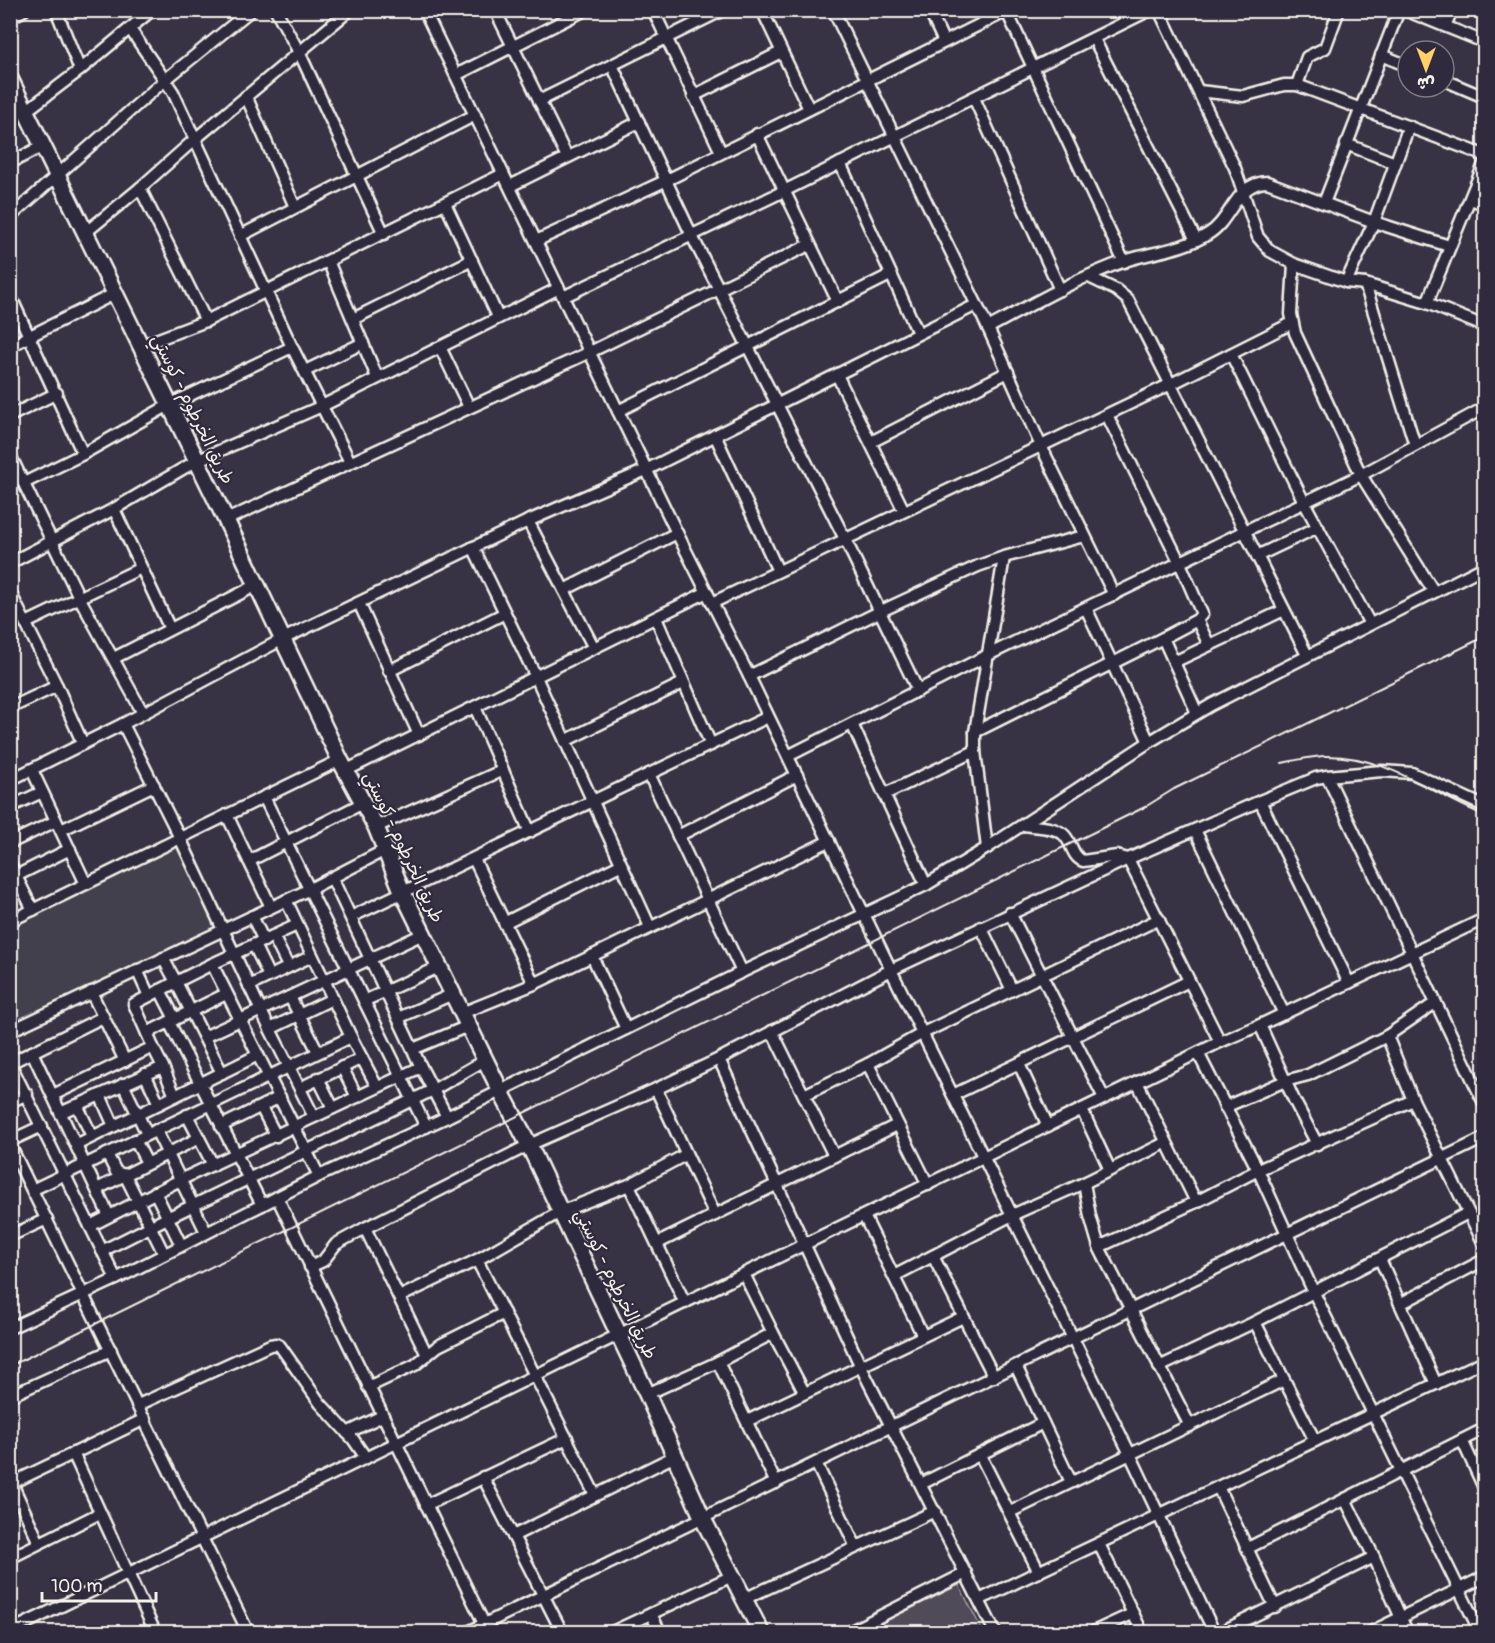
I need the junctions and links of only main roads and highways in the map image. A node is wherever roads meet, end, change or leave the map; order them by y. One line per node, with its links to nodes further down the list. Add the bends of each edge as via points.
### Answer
1 (12, 86): 2 (highway, طريق الخرطوم - كوستي, via 376,827 402,891 529,1145 703,1519)
2 (761, 1632)

